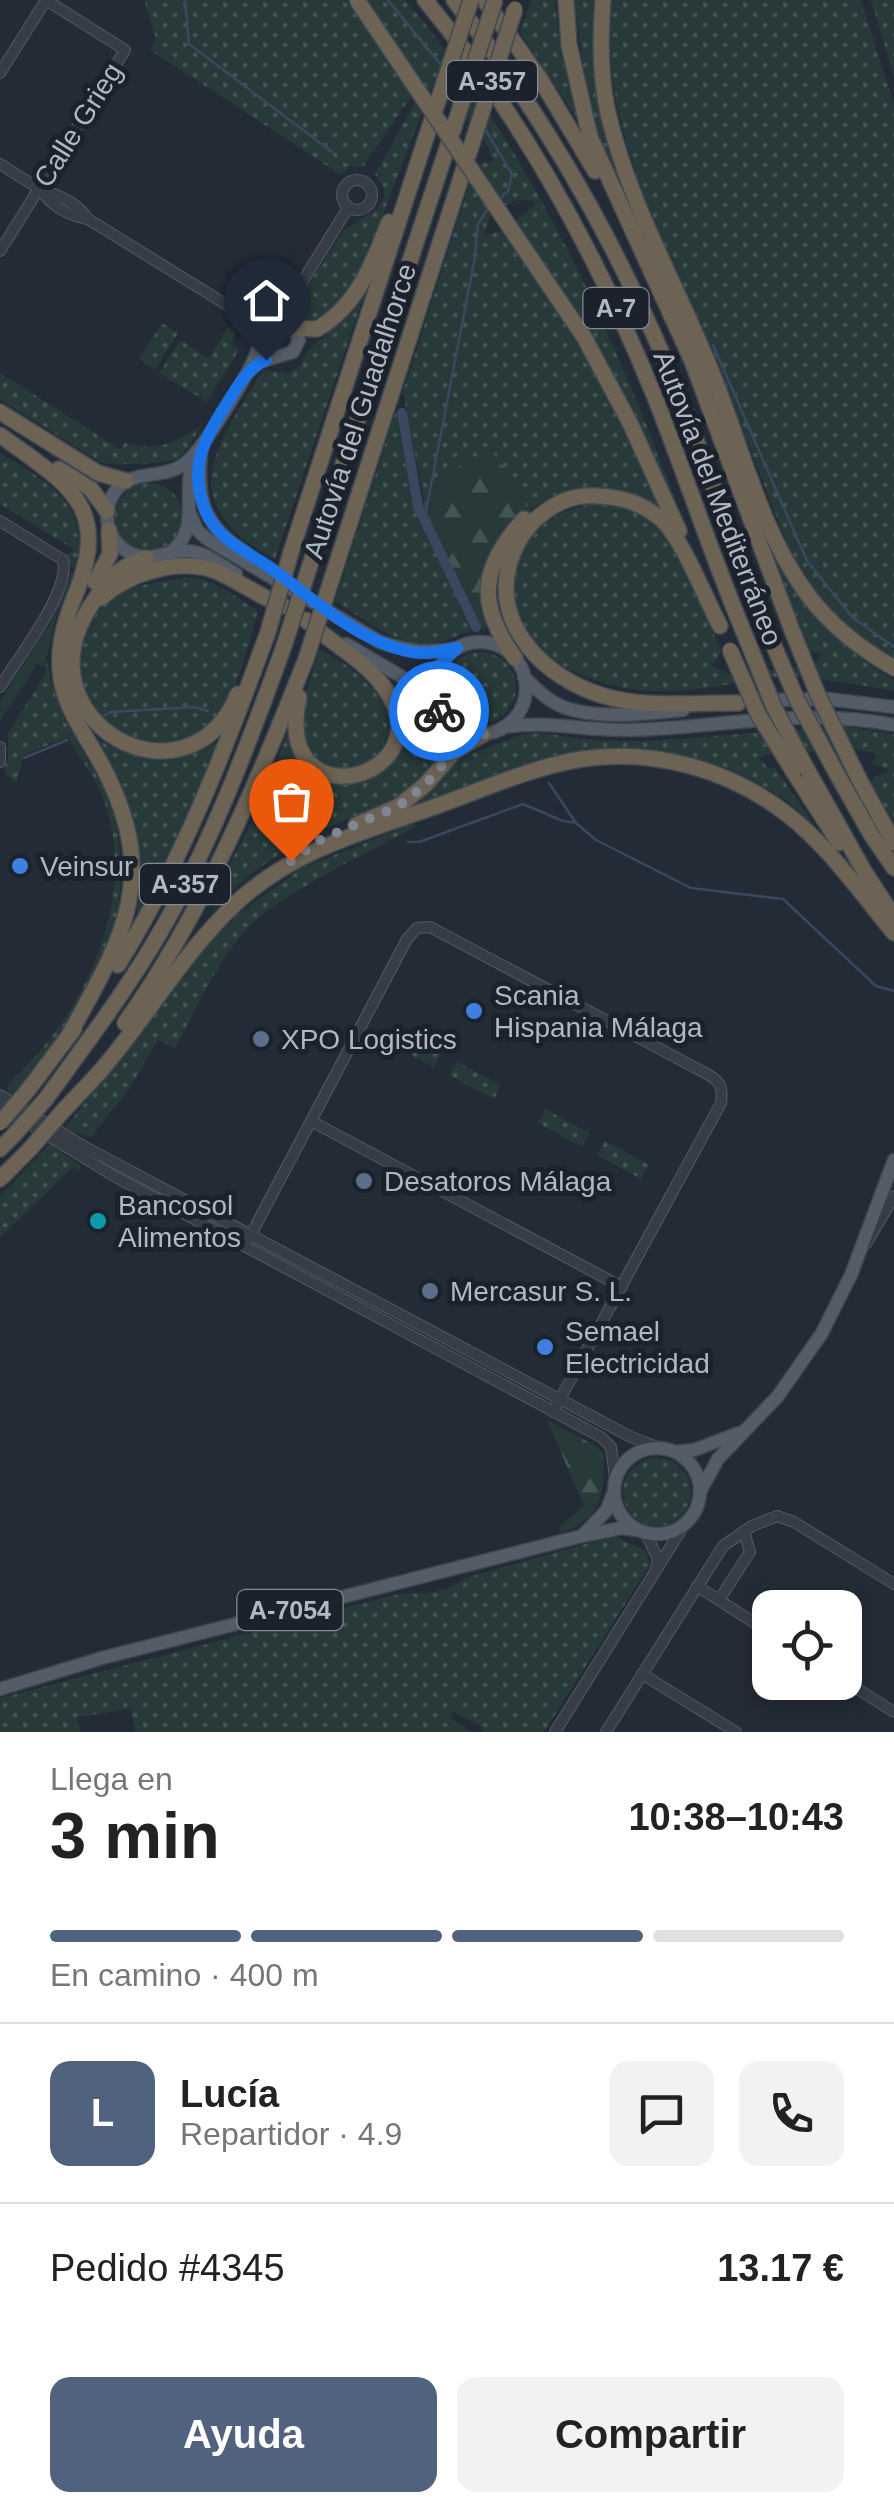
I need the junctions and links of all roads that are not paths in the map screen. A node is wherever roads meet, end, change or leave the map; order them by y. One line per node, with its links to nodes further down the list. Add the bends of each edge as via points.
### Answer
1 (46, 0): 11 (street); 14 (street, Calle Grieg, via 125,50)
2 (358, 0): 39 (highway, bridge, via 584,337)
3 (425, 0): 56 (highway, Autovía del Mediterráneo / A-7, bridge, via 504,106 605,283)
4 (454, 0): 59 (highway, Autovía del Mediterráneo / A-7, bridge, via 561,154 608,238 661,353 797,700)
5 (471, 0): 12 (highway, bridge)
6 (484, 0): 17 (highway, via 565,119)
7 (495, 0): 69 (highway, Autovía del Guadalhorce / A-357, bridge, via 284,646 230,789 165,923 114,1006)
8 (566, 0): 17 (highway, via 568,45 590,137)
9 (602, 0): 45 (highway, via 607,111 627,179 767,519 816,605 834,626)
10 (517, 4): 43 (highway, Autovía del Guadalhorce / A-357, bridge)
11 (0, 73)
12 (420, 160): 18 (highway, via 349,303 316,329); 35 (highway, bridge)
13 (0, 164): 14 (street)
14 (40, 188): 16 (street, Calle Grieg); 19 (street, via 80,207)
15 (348, 208): 18 (street, via 291,300 285,313)
16 (0, 251)
17 (660, 288): 57 (highway, bridge, via 818,695)
18 (290, 324): 19 (main road, via 274,321); 20 (main road, via 297,347)
19 (262, 335): 20 (main road, via 266,352); 21 (main road)
20 (276, 358): 21 (main road)
21 (247, 373): 24 (main road)
22 (0, 412): 26 (highway, via 98,473)
23 (0, 434): 29 (highway, via 91,488); 44 (highway, via 68,486 89,527 88,560 59,641)
24 (202, 443): 25 (main road, via 188,461); 28 (main road, via 188,473); 36 (main road, via 198,487 212,524)
25 (159, 476): 26 (main road); 28 (main road)
26 (126, 481): 29 (main road)
27 (565, 499): 39 (highway, via 617,497 663,521); 42 (highway, via 524,519 494,564 489,609); 48 (highway, via 530,525 514,548 507,602 525,644 547,666 600,695 643,703)
28 (188, 500): 30 (main road)
29 (107, 512): 32 (main road)
30 (191, 516): 33 (main road, via 185,537); 36 (main road, via 206,538)
31 (0, 521): 47 (street, via 63,560 64,580)
32 (109, 530): 34 (main road, via 123,550); 44 (highway, via 110,554 68,632)
33 (170, 553): 34 (main road); 35 (main road, via 200,554)
34 (146, 558): 37 (highway, via 110,576)
35 (281, 599): 37 (highway, via 260,597 198,566 180,566 118,584); 38 (main road); 40 (highway, bridge)
36 (312, 601): 41 (main road, via 380,642 412,652)
37 (85, 616): 40 (highway, via 72,655 79,701 110,738 156,751 201,740 220,724)
38 (306, 620): 43 (highway, via 368,668 394,704 398,728 392,751 378,767 337,777 304,757 294,732); 50 (main road, via 409,681)
39 (720, 626): 56 (highway, bridge, via 758,714)
40 (266, 631): 62 (highway, via 193,827 135,936)
41 (457, 648): 42 (main road, via 490,643); 50 (main road, via 436,672)
42 (515, 658): 46 (main road)
43 (306, 659): 65 (highway, Autovía del Guadalhorce / A-357, via 221,862 172,951)
44 (60, 664): 62 (highway, via 71,712 117,795 132,860 126,921)
45 (894, 668)
46 (524, 677): 48 (main road, via 555,704 594,714); 52 (main road, via 524,702)
47 (0, 687)
48 (738, 703): 49 (main road, via 828,699)
49 (894, 707)
50 (440, 712): 53 (main road, via 459,730)
51 (894, 724): 52 (main road, via 808,716 624,730)
52 (504, 726): 53 (main road)
53 (484, 734): 58 (highway, via 454,752 399,806 320,840)
54 (0, 747): 55 (street)
55 (0, 762)
56 (801, 772): 60 (highway, Autovía del Mediterráneo / A-7)
57 (894, 843)
58 (291, 861): 60 (highway, via 530,773 580,760 652,758 706,769 752,791 789,816); 65 (highway, via 194,947)
59 (894, 868)
60 (888, 914): 61 (highway)
61 (894, 933)
62 (68, 1037): 68 (highway, bridge)
63 (0, 1095): 67 (street)
64 (0, 1106): 67 (street)
65 (62, 1112): 71 (highway, Autovía del Guadalhorce / A-357, bridge)
66 (311, 1120): 73 (street); 76 (street); 76 (street, via 418,928 430,927 707,1074 722,1088 721,1103)
67 (33, 1122): 73 (street); 74 (street, via 112,1175)
68 (0, 1123)
69 (0, 1149)
70 (894, 1160): 75 (main road)
71 (0, 1179)
72 (894, 1196): 75 (street)
73 (251, 1234): 74 (street); 77 (street)
74 (245, 1246): 78 (street)
75 (860, 1253): 79 (main road, via 822,1333)
76 (622, 1286): 77 (street)
77 (560, 1400): 78 (street); 80 (street)
78 (553, 1412): 82 (street, via 601,1437 610,1447)
79 (746, 1430): 81 (main road); 83 (main road)
80 (660, 1448): 81 (main road); 82 (main road, via 632,1455)
81 (676, 1452): 83 (main road, via 694,1468)
82 (616, 1478): 84 (main road)
83 (701, 1490): 85 (main road)
84 (613, 1494): 86 (main road, via 623,1520); 88 (main road)
85 (683, 1526): 86 (main road, A-7054, via 664,1535); 89 (street)
86 (641, 1532): 88 (main road, A-7054, via 621,1528); 89 (street, via 658,1559)
87 (744, 1532): 90 (street, via 777,1516); 91 (street, via 723,1546); 92 (street, via 750,1552)
88 (582, 1536): 95 (main road, A-7054)
89 (656, 1570): 98 (street)
90 (894, 1584)
91 (697, 1586): 92 (street); 94 (street)
92 (719, 1600): 93 (street)
93 (752, 1621)
94 (642, 1674): 99 (street); 100 (street)
95 (0, 1688)
96 (862, 1692): 97 (street)
97 (894, 1712)
98 (555, 1732)
99 (606, 1732)
100 (736, 1732)

